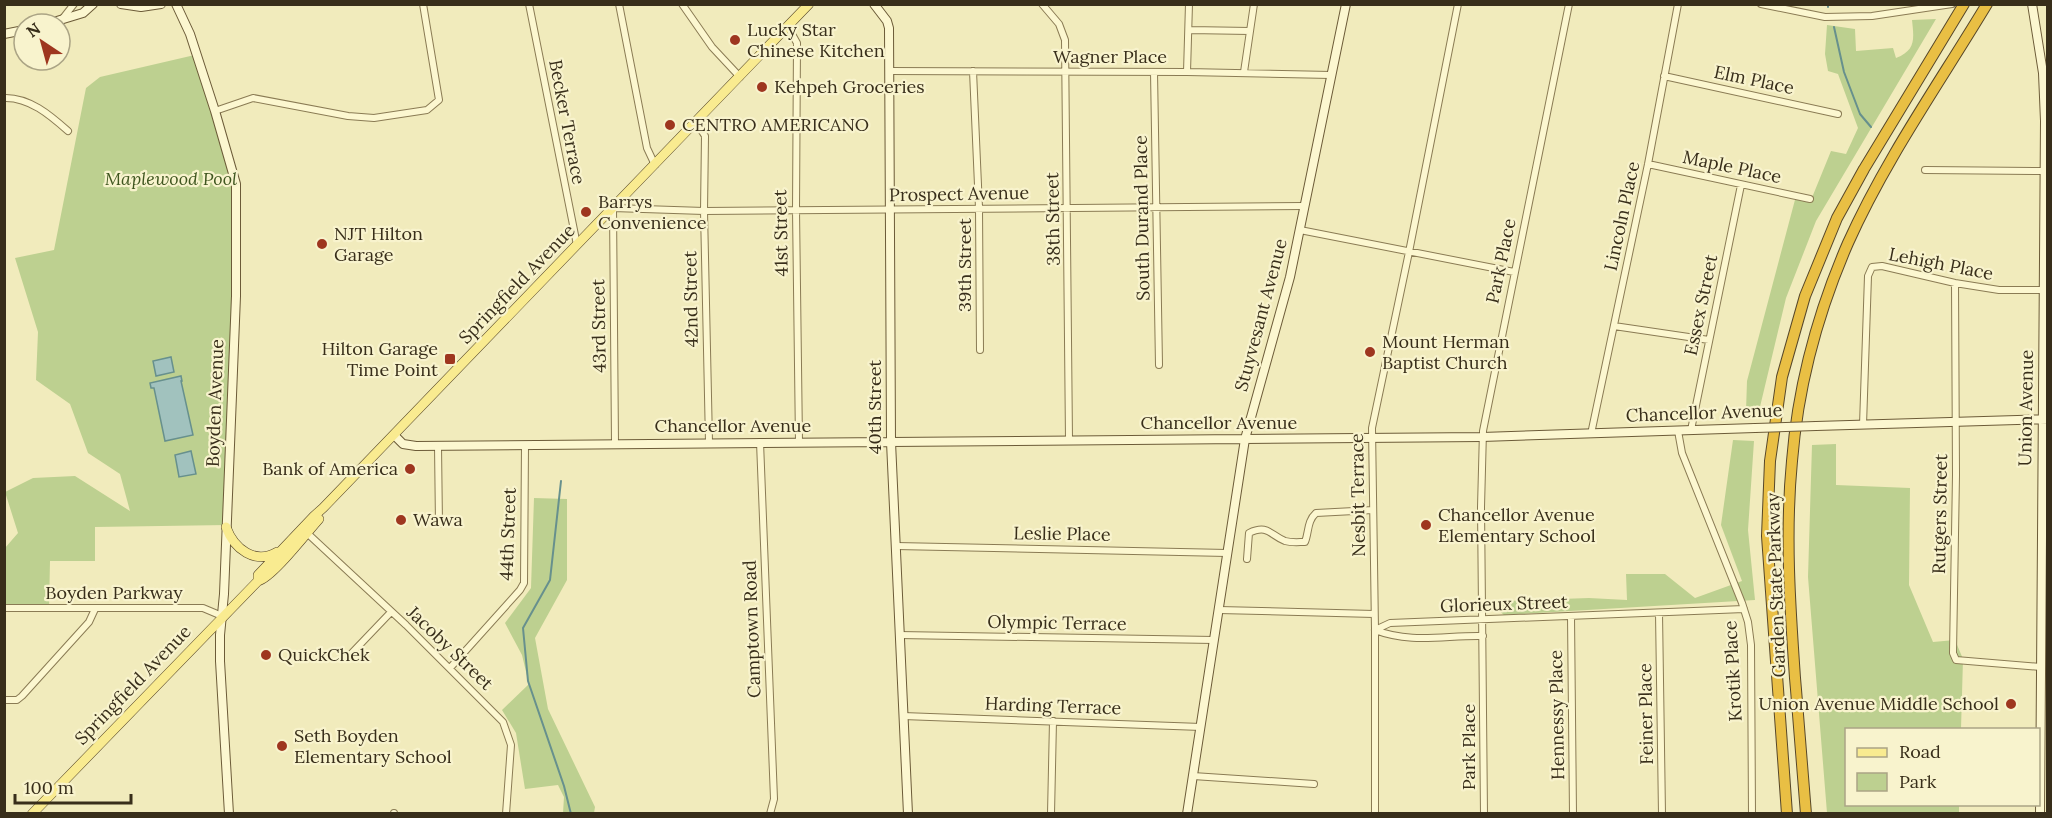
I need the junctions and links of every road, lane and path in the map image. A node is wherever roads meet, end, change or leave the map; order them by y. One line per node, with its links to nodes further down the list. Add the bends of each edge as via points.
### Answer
1 (93, 4): 23 (main road)
2 (121, 4): 3 (main road)
3 (161, 4)
4 (176, 4): 38 (main road, Boyden Avenue, via 188,28)
5 (423, 4): 38 (street, via 439,100 427,110 375,118 253,98)
6 (529, 4): 59 (street, Becker Terrace)
7 (619, 4): 44 (street, via 647,148)
8 (682, 4): 35 (street, via 712,47)
9 (809, 4): 24 (main road, Springfield Avenue)
10 (874, 4): 28 (main road, 40th Street, via 889,28)
11 (1042, 4): 30 (street, 38th Street, via 1064,34)
12 (1189, 4): 25 (street)
13 (1254, 4): 26 (street)
14 (1346, 4): 34 (main road, Stuyvesant Avenue)
15 (1458, 4): 60 (street, Nesbit Terrace)
16 (1569, 4): 61 (street, Park Place)
17 (1678, 4): 36 (street, Lincoln Place)
18 (1761, 4): 19 (street, via 1825,17 1872,16)
19 (1952, 4)
20 (1964, 4): 132 (highway, Garden State Parkway, via 1837,218 1805,296 1782,377 1770,461 1767,536)
21 (1987, 4): 133 (highway, Garden State Parkway, via 1861,217 1829,292 1805,371 1792,460 1788,542)
22 (2032, 4): 27 (main road, Union Avenue)
23 (72, 16)
24 (788, 27): 35 (main road, Springfield Avenue); 55 (street, 41st Street, via 797,43)
25 (1189, 30): 26 (street); 32 (street)
26 (1250, 31): 33 (street)
27 (2044, 58): 40 (main road, Union Avenue)
28 (889, 71): 29 (street, Wagner Place); 54 (main road, 40th Street)
29 (973, 71): 30 (street, Wagner Place); 53 (street, 39th Street)
30 (1066, 71): 31 (street, Wagner Place); 50 (street, 38th Street)
31 (1154, 72): 32 (street, Wagner Place); 51 (street, South Durand Place)
32 (1187, 72): 33 (street, Wagner Place)
33 (1244, 72): 34 (street, Wagner Place)
34 (1331, 75): 49 (main road, Stuyvesant Avenue)
35 (740, 76): 41 (main road, Springfield Avenue)
36 (1664, 76): 39 (street, Elm Place); 43 (street, Lincoln Place)
37 (4, 98): 42 (street, via 22,100)
38 (215, 111): 89 (main road, Boyden Avenue, via 236,184 236,296)
39 (1838, 114)
40 (2046, 121): 46 (main road, Union Avenue)
41 (696, 122): 44 (main road, Springfield Avenue); 56 (street, 42nd Street, via 705,136)
42 (68, 131)
43 (1648, 164): 47 (street, Maple Place); 64 (street, Lincoln Place)
44 (655, 165): 52 (main road, Springfield Avenue)
45 (1925, 170): 46 (street)
46 (2044, 171): 57 (main road, Union Avenue)
47 (1742, 185): 48 (street, Maple Place); 65 (street, Essex Street)
48 (1810, 199)
49 (1305, 206): 51 (street, Prospect Avenue); 58 (main road, Stuyvesant Avenue)
50 (1068, 207): 51 (street, Prospect Avenue); 53 (street, Prospect Avenue); 77 (street, 38th Street)
51 (1156, 207): 67 (street, South Durand Place)
52 (613, 208): 56 (street, Prospect Avenue); 59 (main road, Springfield Avenue); 83 (street, 43rd Street)
53 (980, 208): 54 (street, Prospect Avenue); 66 (street, 39th Street)
54 (891, 209): 55 (street, Prospect Avenue); 82 (main road, 40th Street)
55 (796, 210): 56 (street, Prospect Avenue); 81 (street, 41st Street)
56 (704, 211): 79 (street, 42nd Street)
57 (2046, 213): 63 (main road, Union Avenue)
58 (1300, 230): 60 (street); 78 (main road, Stuyvesant Avenue)
59 (577, 245): 74 (main road, Springfield Avenue)
60 (1409, 252): 61 (street); 76 (street, Nesbit Terrace)
61 (1514, 272): 75 (street, Park Place)
62 (1955, 283): 63 (street, Lehigh Place, via 1999,290); 69 (street, Rutgers Street); 70 (street, Lehigh Place, via 1872,267 1868,276)
63 (2043, 290): 68 (main road, Union Avenue)
64 (1614, 326): 65 (street); 73 (street, Lincoln Place)
65 (1709, 340): 71 (street, Essex Street)
66 (980, 350)
67 (1159, 365)
68 (2044, 419): 69 (main road, Chancellor Avenue); 112 (main road, Union Avenue)
69 (1955, 423): 70 (main road, Chancellor Avenue); 112 (street, Rutgers Street, via 1953,653 1956,660)
70 (1863, 425): 71 (main road, Chancellor Avenue, bridge)
71 (1691, 430): 72 (main road, Chancellor Avenue)
72 (1678, 431): 73 (main road, Chancellor Avenue); 98 (street, Krotik Place, via 1682,453)
73 (1591, 434): 75 (main road, Chancellor Avenue)
74 (394, 435): 85 (main road, Chancellor Avenue, via 403,444); 86 (main road, Springfield Avenue)
75 (1482, 437): 76 (main road, Chancellor Avenue); 105 (street, Park Place)
76 (1371, 438): 78 (main road, Chancellor Avenue); 87 (street, Nesbit Terrace)
77 (1069, 440): 78 (main road, Chancellor Avenue); 82 (main road, Chancellor Avenue)
78 (1245, 440): 93 (main road, Stuyvesant Avenue)
79 (709, 442): 80 (main road, Chancellor Avenue); 83 (main road, Chancellor Avenue)
80 (760, 442): 81 (main road, Chancellor Avenue); 123 (street, Camptown Road, via 774,799)
81 (799, 442): 82 (main road, Chancellor Avenue)
82 (891, 442): 92 (main road, 40th Street)
83 (615, 443): 84 (main road, Chancellor Avenue)
84 (525, 445): 85 (main road, Chancellor Avenue); 111 (street, 44th Street, via 524,583)
85 (438, 446): 88 (street)
86 (324, 508): 90 (main road, Springfield Avenue); 91 (main road, Springfield Avenue)
87 (1373, 510): 94 (street, via 1316,513 1311,517 1305,542 1284,541 1271,530 1255,530 1250,533); 102 (street, Nesbit Terrace)
88 (439, 524)
89 (226, 527): 91 (main road, via 234,543 252,556 273,555); 103 (main road, Boyden Avenue)
90 (306, 533): 95 (main road, Springfield Avenue); 100 (street, Jacoby Street)
91 (286, 545): 95 (main road, Springfield Avenue, via 258,575)
92 (896, 546): 93 (street, Leslie Place); 107 (main road, 40th Street)
93 (1227, 553): 99 (main road, Stuyvesant Avenue)
94 (1247, 559)
95 (258, 581): 103 (main road, Springfield Avenue)
96 (4, 608): 97 (street, Boyden Parkway)
97 (95, 609): 103 (street, Boyden Parkway, via 203,608); 113 (street, via 89,622 22,696)
98 (1744, 609): 101 (street, Glorieux Street); 131 (street, Krotik Place, via 1751,652)
99 (1219, 610): 102 (street); 109 (main road, Stuyvesant Avenue)
100 (391, 612): 110 (street); 111 (street, Jacoby Street)
101 (1659, 613): 104 (street, Glorieux Street); 130 (street, Feiner Place)
102 (1374, 614): 106 (street, Nesbit Terrace)
103 (222, 616): 120 (main road, Springfield Avenue); 121 (main road, Boyden Avenue, via 220,661)
104 (1571, 616): 105 (street, Glorieux Street); 129 (street, Hennessy Place)
105 (1483, 620): 106 (street, Glorieux Street, via 1390,624); 108 (street, Park Place)
106 (1375, 630): 108 (street, Glorieux Street, via 1393,637 1424,639); 127 (street, Nesbit Terrace)
107 (899, 635): 109 (street, Olympic Terrace); 114 (main road, 40th Street)
108 (1483, 636): 128 (street, Park Place)
109 (1214, 640): 116 (main road, Stuyvesant Avenue)
110 (348, 657)
111 (450, 668): 122 (street, Jacoby Street, via 495,712 508,733 511,745)
112 (2043, 671): 118 (main road, Union Avenue)
113 (4, 700)
114 (903, 716): 115 (street, Harding Terrace); 124 (main road, 40th Street)
115 (1053, 721): 116 (street, Harding Terrace); 125 (street)
116 (1201, 727): 117 (main road, Stuyvesant Avenue)
117 (1193, 776): 119 (street); 126 (main road, Stuyvesant Avenue)
118 (2044, 783): 134 (main road, Union Avenue)
119 (1314, 784)
120 (32, 813)
121 (229, 813)
122 (506, 813)
123 (770, 813)
124 (908, 813)
125 (1051, 813)
126 (1187, 813)
127 (1375, 813)
128 (1484, 813)
129 (1574, 813)
130 (1662, 813)
131 (1752, 813)
132 (1787, 813)
133 (1806, 813)
134 (2040, 813)

